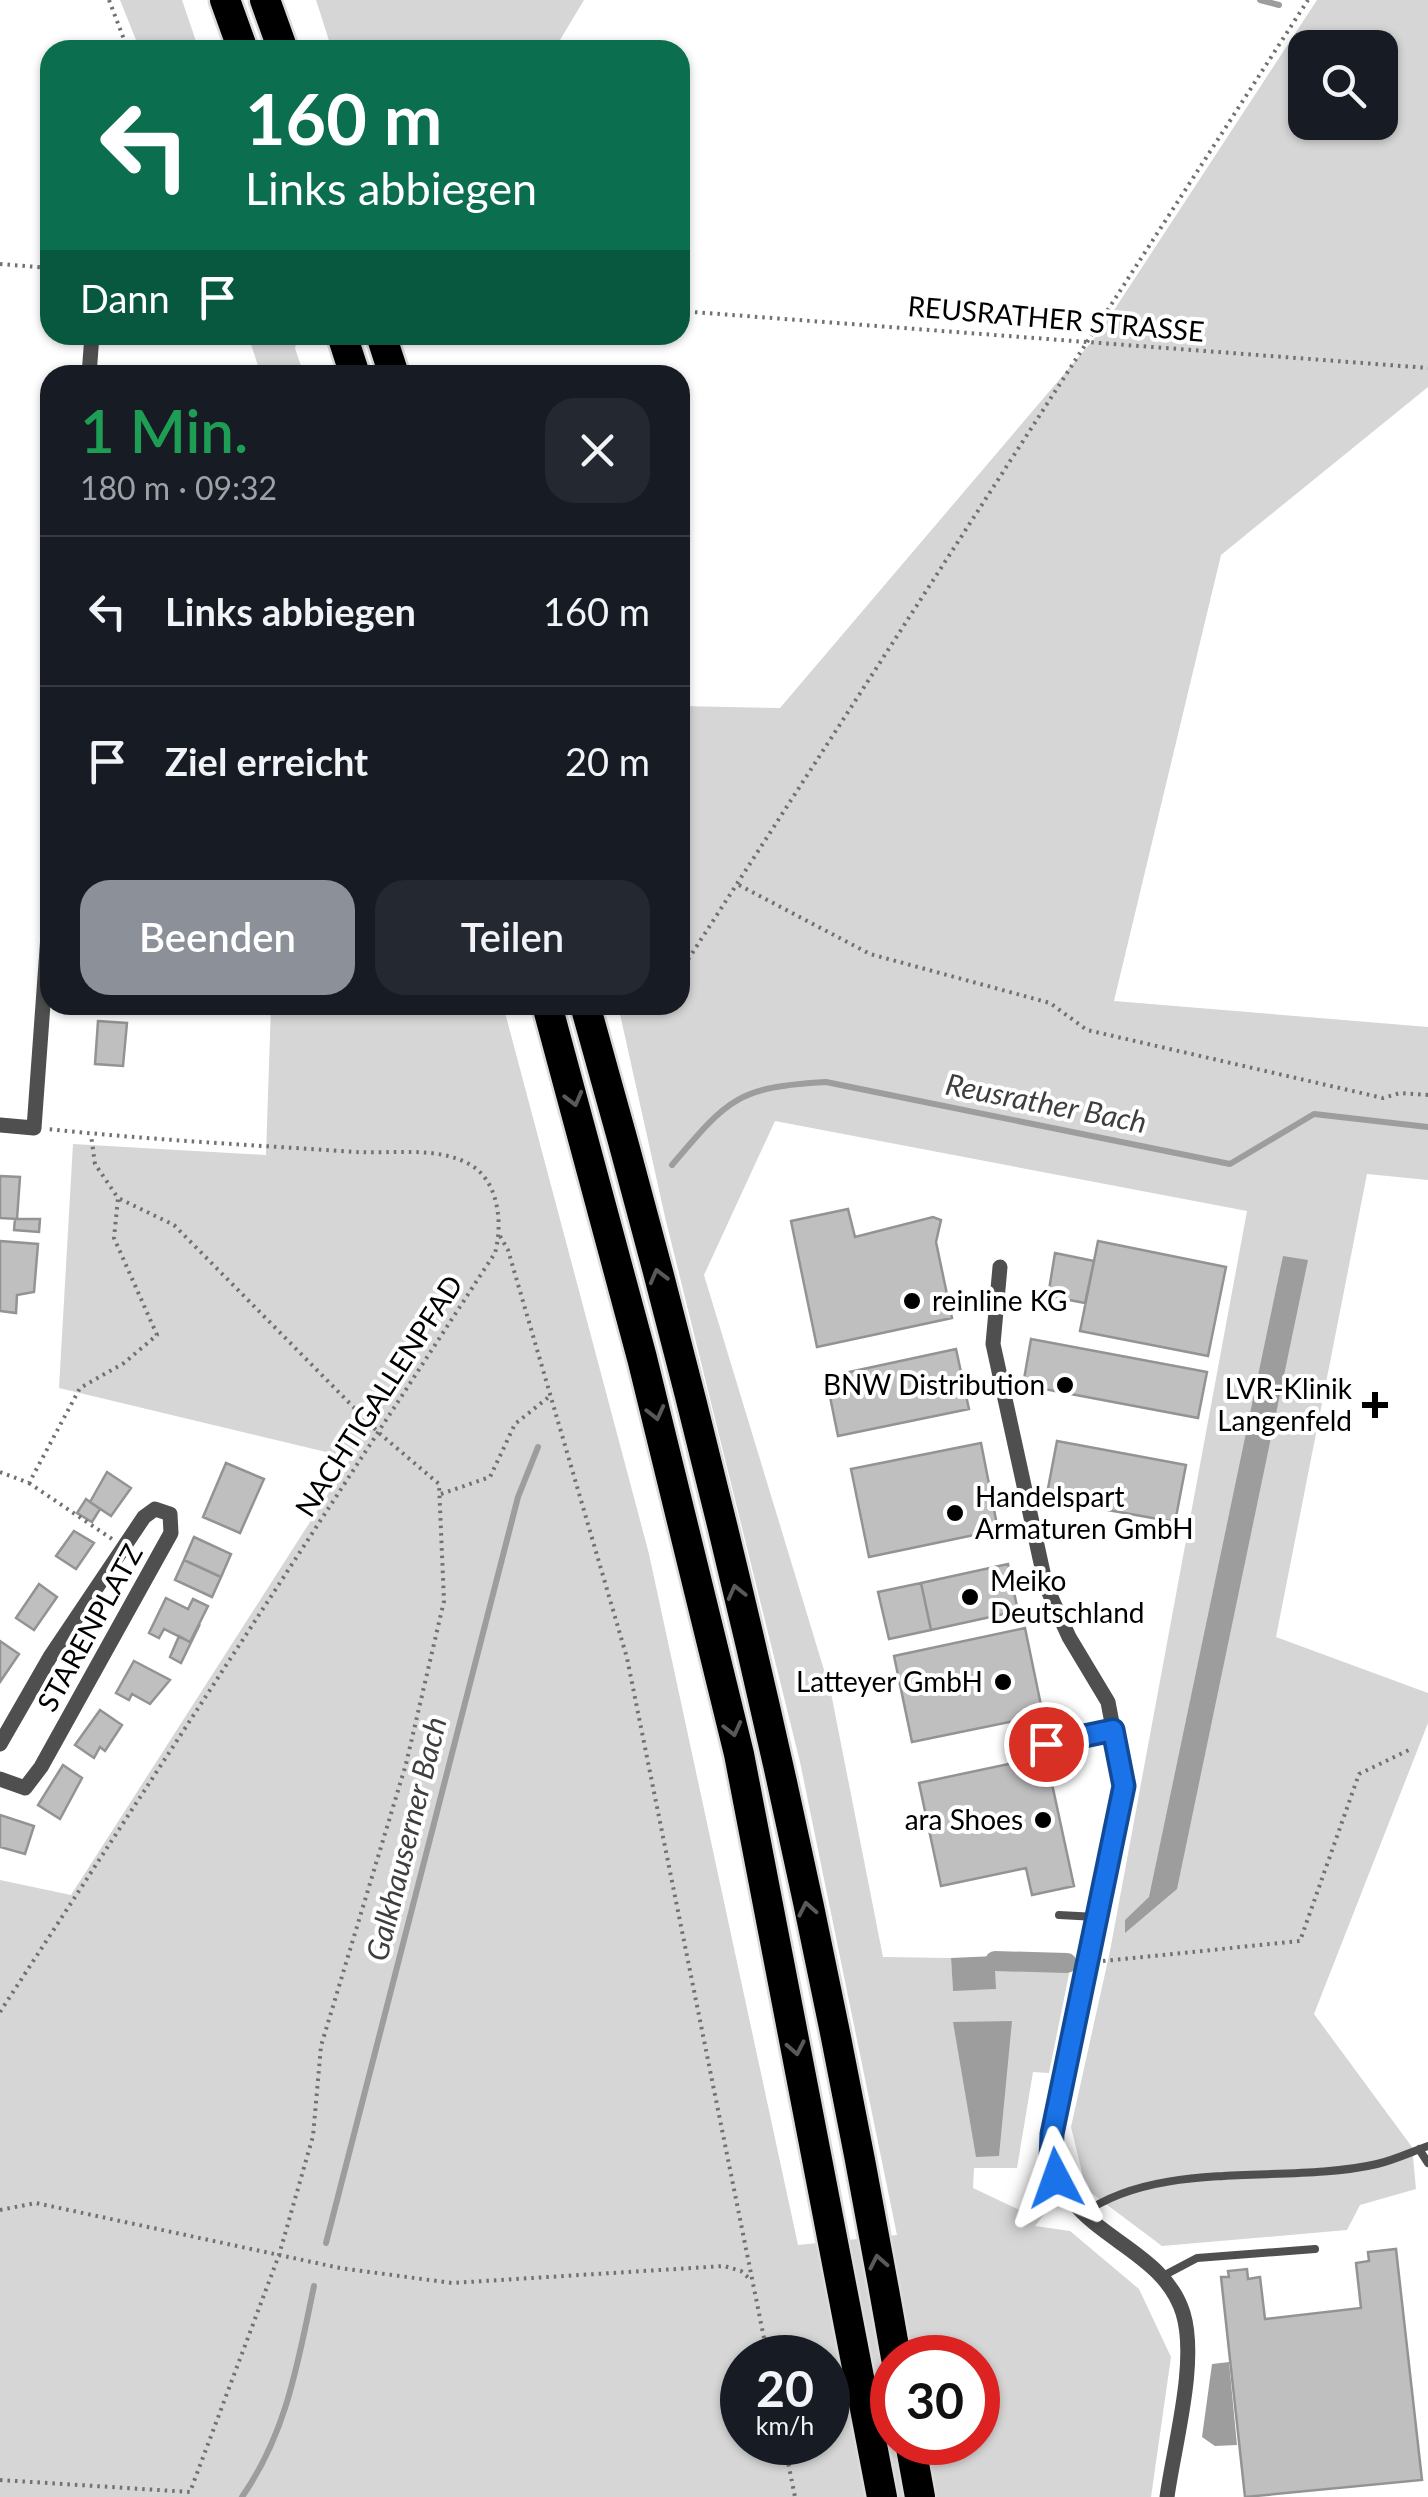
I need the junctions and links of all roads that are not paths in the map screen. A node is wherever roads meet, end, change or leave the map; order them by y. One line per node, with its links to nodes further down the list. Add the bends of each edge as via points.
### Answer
1 (225, 0): 3 (highway)
2 (265, 0): 4 (highway)
3 (239, 40)
4 (279, 40)
5 (42, 1015): 8 (street, via 34,1128)
6 (551, 1015): 23 (highway, one-way to 23, via 739,1754)
7 (588, 1015): 21 (highway, one-way to 7, via 775,1750)
8 (0, 1125)
9 (1000, 1267): 10 (street, via 993,1344 1046,1586 1108,1702)
10 (1113, 1730): 12 (lane); 15 (street, via 1124,1786)
11 (0, 1744): 13 (street, STARENPLATZ, via 124,1547 154,1508 170,1514 171,1533 42,1767 24,1788)
12 (1046, 1744)
13 (0, 1779)
14 (1060, 1915): 15 (lane)
15 (1098, 1917): 18 (street, via 1052,2134 1051,2159 1062,2188)
16 (1424, 2147): 17 (lane); 18 (lane, via 1378,2164 1156,2183)
17 (1428, 2163)
18 (1084, 2214): 20 (street)
19 (1315, 2249): 20 (lane, via 1197,2258)
20 (1161, 2278): 25 (street, via 1181,2308 1188,2347)
21 (891, 2335)
22 (914, 2465): 24 (highway)
23 (882, 2497)
24 (920, 2497)
25 (1167, 2497)

